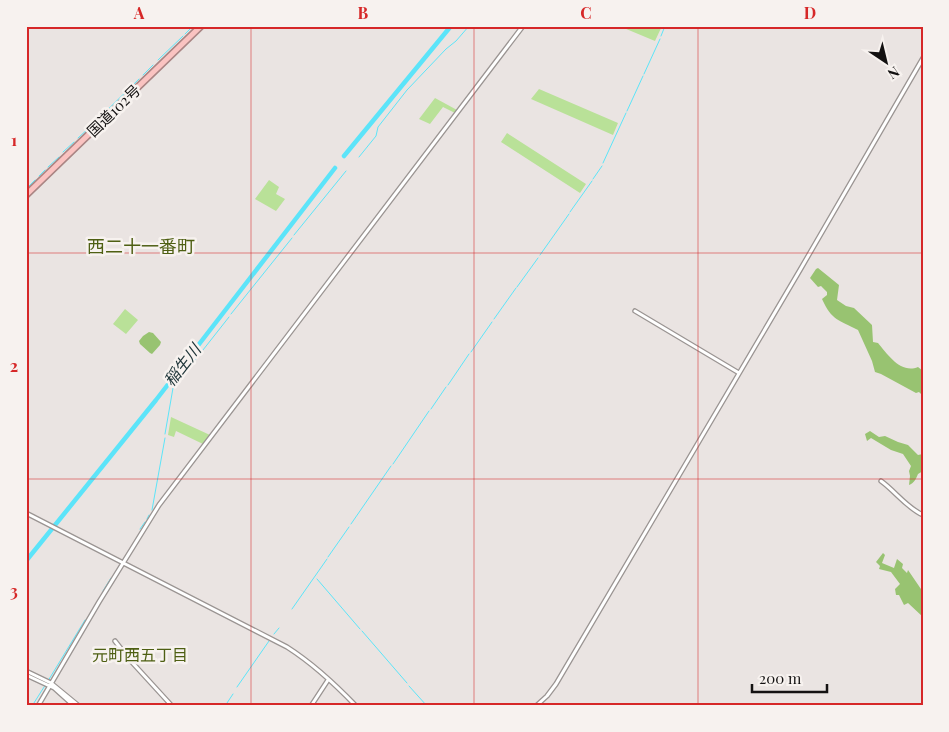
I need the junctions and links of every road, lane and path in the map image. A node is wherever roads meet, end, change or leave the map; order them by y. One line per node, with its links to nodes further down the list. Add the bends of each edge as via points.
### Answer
1 (201, 26): 4 (highway, 国道102号)
2 (523, 26): 10 (street, via 166,495)
3 (923, 58): 6 (street)
4 (26, 195)
5 (635, 312): 6 (street)
6 (738, 373): 21 (street, via 556,684)
7 (881, 480): 9 (street)
8 (26, 513): 10 (street)
9 (923, 515)
10 (123, 564): 13 (street, via 287,647); 14 (street)
11 (115, 641): 18 (street)
12 (26, 673): 14 (street)
13 (328, 680): 19 (street); 20 (street)
14 (51, 684): 15 (street); 16 (street); 17 (street)
15 (38, 706)
16 (74, 706)
17 (79, 706)
18 (172, 706)
19 (311, 706)
20 (356, 706)
21 (536, 706)

